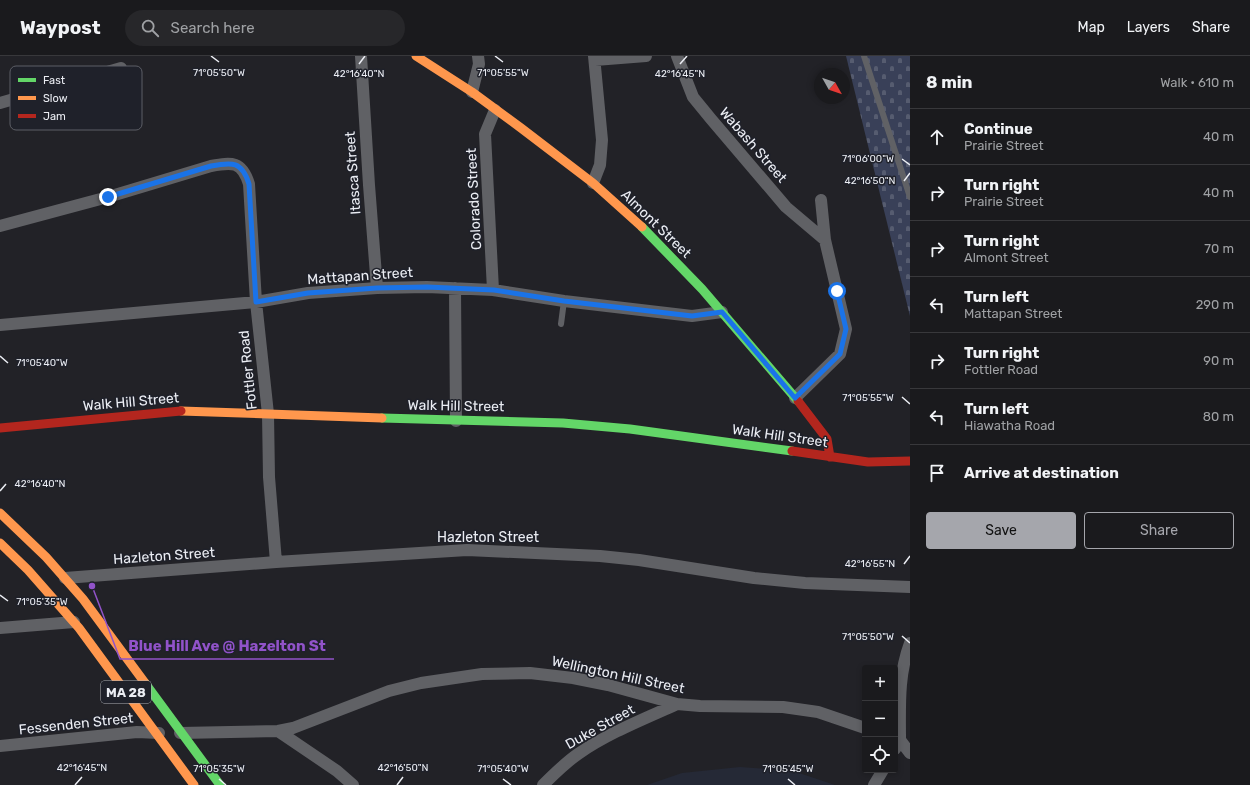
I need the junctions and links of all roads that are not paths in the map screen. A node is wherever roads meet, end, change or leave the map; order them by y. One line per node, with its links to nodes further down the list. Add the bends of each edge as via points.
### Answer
1 (361, 56): 17 (street, Itasca Street)
2 (416, 56): 8 (main road, Almont Street)
3 (478, 56): 8 (street, via 479,64)
4 (646, 56): 7 (street)
5 (677, 56): 16 (street, Wabash Street, via 693,97 710,119 786,206)
6 (864, 56): 13 (lane)
7 (595, 58): 12 (street, via 602,140 600,165)
8 (472, 92): 11 (main road, Almont Street)
9 (10, 100): 10 (street)
10 (0, 103)
11 (496, 110): 12 (main road, Almont Street); 19 (street, Colorado Street, via 485,134)
12 (593, 183): 22 (main road, Almont Street, via 640,225)
13 (910, 197)
14 (821, 200): 16 (street)
15 (0, 226): 21 (street, Fottler Road, via 211,166 235,164 246,176 249,184)
16 (825, 240): 25 (street, via 846,329 840,354)
17 (377, 288): 18 (street, Mattapan Street); 21 (street, Mattapan Street, via 308,293)
18 (455, 288): 19 (street, Mattapan Street); 27 (street)
19 (494, 290): 20 (street, Mattapan Street)
20 (564, 301): 22 (street, Mattapan Street, via 692,316); 23 (lane)
21 (256, 302): 24 (street, Mattapan Street); 26 (street, Fottler Road)
22 (722, 312): 25 (main road, Almont Street)
23 (561, 324)
24 (0, 325)
25 (795, 398): 29 (main road, Almont Street, via 827,439)
26 (268, 414): 27 (main road, Walk Hill Street); 28 (main road, Walk Hill Street, via 174,411); 33 (street, Fottler Road, via 269,477)
27 (456, 421): 29 (main road, Walk Hill Street, via 563,423 623,428)
28 (0, 428)
29 (830, 457): 30 (main road, Walk Hill Street, via 868,462)
30 (910, 461)
31 (0, 513): 34 (main road, MA 28)
32 (0, 542): 36 (main road, MA 28, via 37,579)
33 (276, 562): 34 (street, Hazleton Street); 35 (street, Hazleton Street, via 467,550 546,553 639,560 762,579)
34 (65, 578): 44 (main road, MA 28, via 98,618)
35 (910, 587)
36 (74, 622): 37 (street); 43 (main road, MA 28)
37 (0, 628)
38 (910, 643): 45 (street, via 901,677)
39 (676, 704): 40 (street, Wellington Hill Street, via 783,707 818,712); 41 (street, Wellington Hill Street, via 572,678 530,673 482,674 389,691 293,728); 54 (street, Duke Street, via 577,754)
40 (862, 727)
41 (278, 731): 44 (street, Wellington Hill Street); 53 (street)
42 (910, 731): 46 (street)
43 (155, 733): 44 (street, Wellington Hill Street); 48 (street, Fessenden Street, via 137,732); 51 (main road, MA 28)
44 (182, 733): 52 (main road, MA 28)
45 (897, 737)
46 (898, 742)
47 (898, 744): 49 (street)
48 (0, 746)
49 (910, 753)
50 (881, 773): 55 (street)
51 (194, 785)
52 (220, 785)
53 (354, 785)
54 (543, 785)
55 (874, 785)

